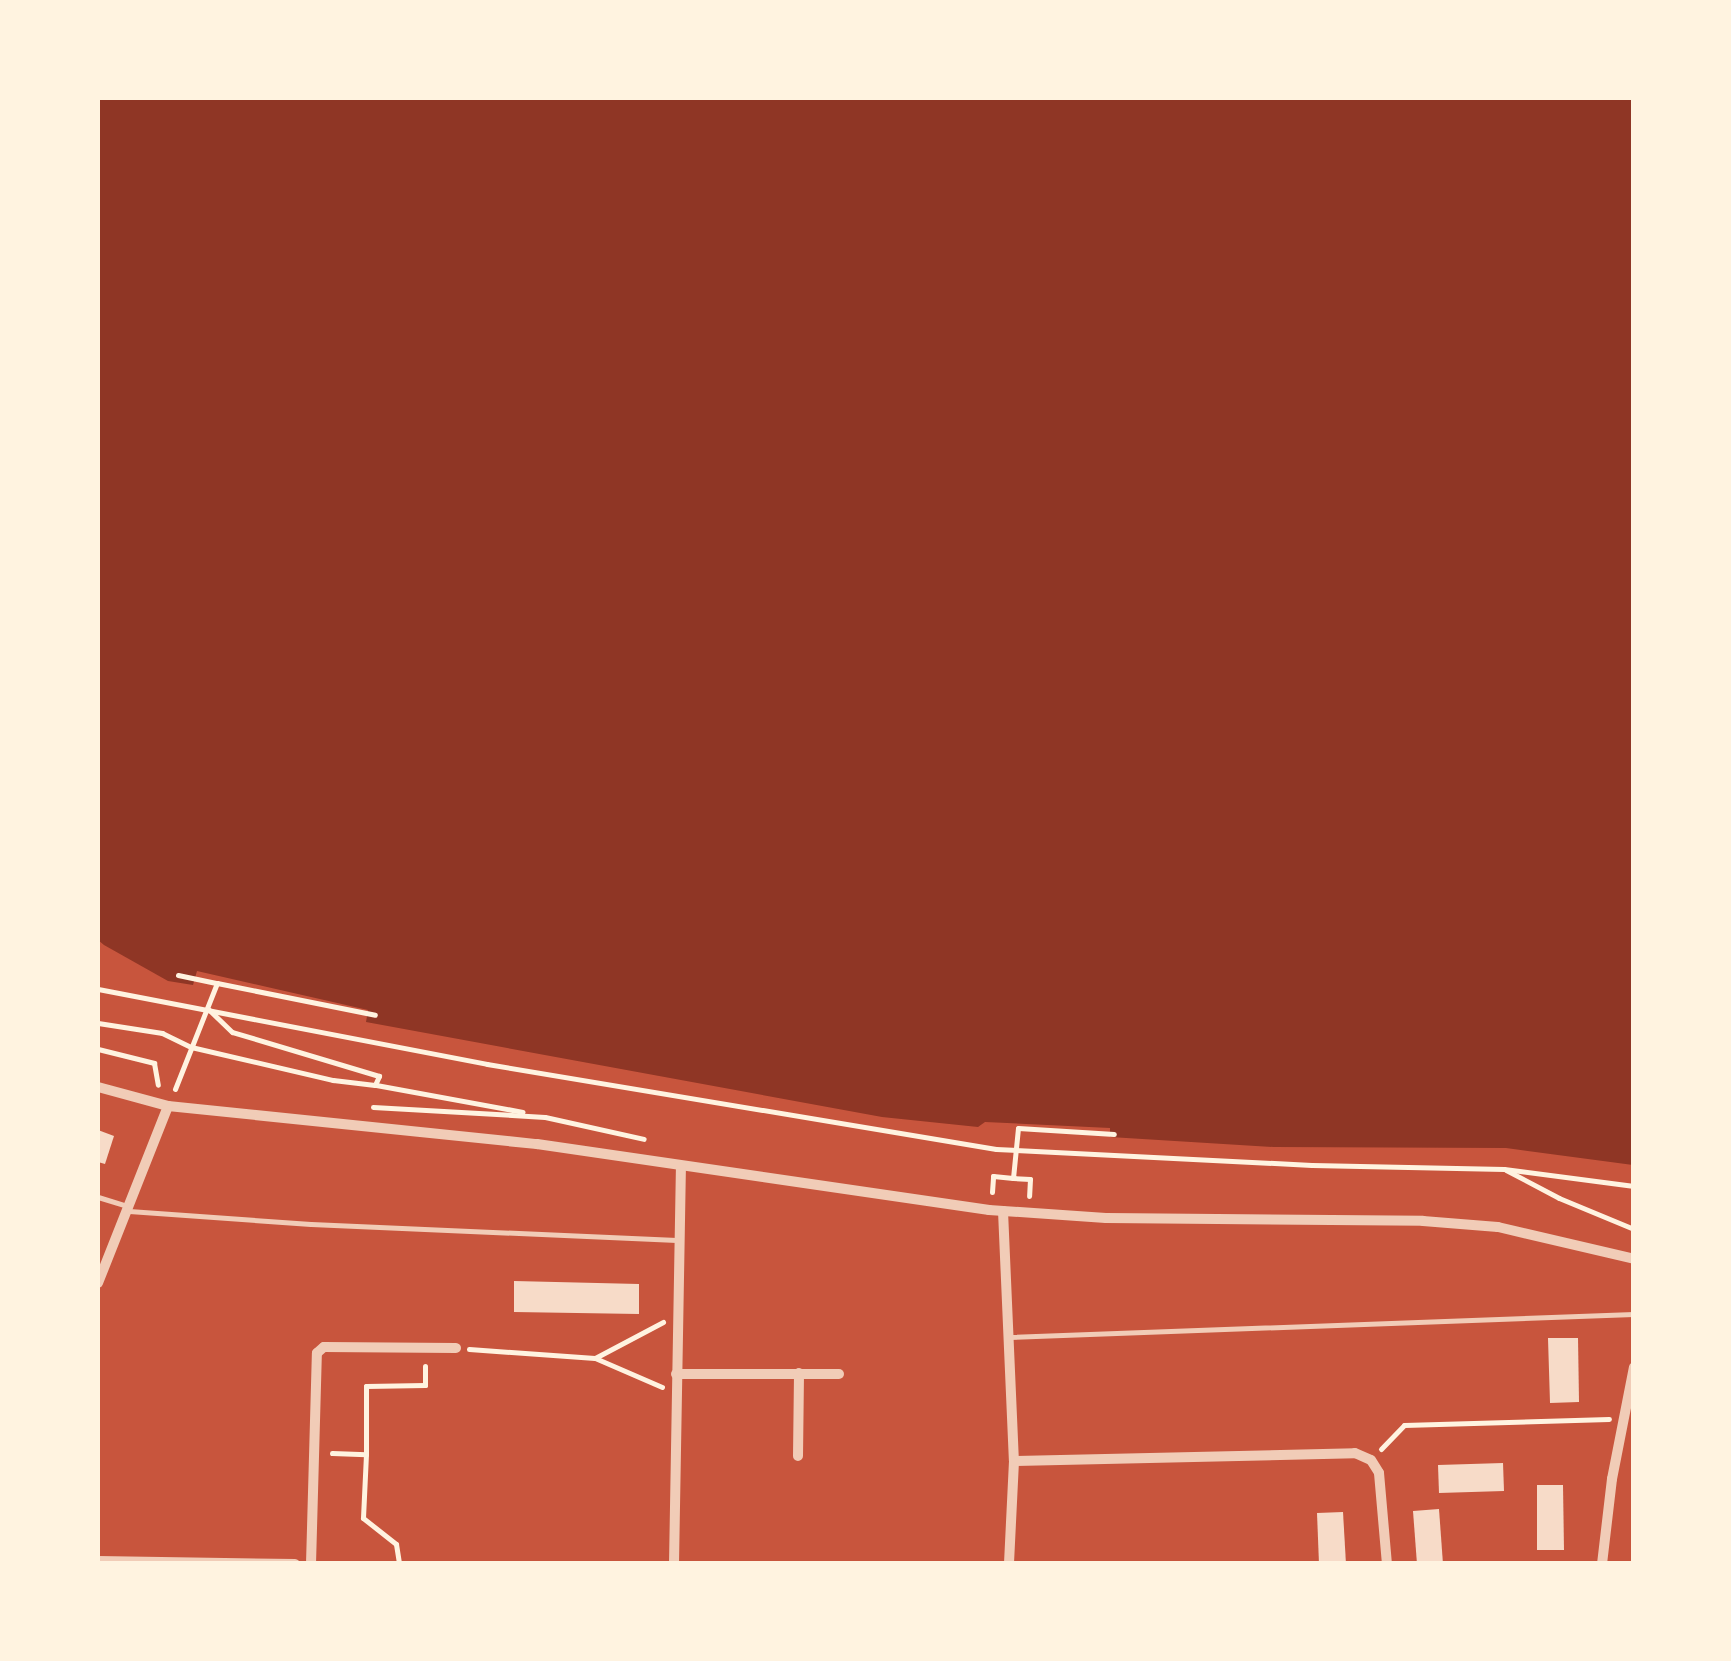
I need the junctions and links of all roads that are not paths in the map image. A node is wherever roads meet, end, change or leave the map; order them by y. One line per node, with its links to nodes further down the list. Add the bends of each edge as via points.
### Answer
1 (98, 1087): 2 (street)
2 (168, 1106): 3 (street, via 518,1142); 5 (street)
3 (682, 1167): 6 (street); 7 (street)
4 (98, 1197): 5 (lane)
5 (127, 1209): 7 (lane, via 330,1226); 9 (street)
6 (1003, 1210): 8 (street, via 1106,1218 1423,1220 1498,1228); 11 (street)
7 (679, 1240): 15 (street)
8 (1634, 1259)
9 (98, 1283)
10 (1634, 1314): 11 (lane)
11 (1009, 1337): 19 (street)
12 (456, 1348): 23 (street, via 316,1352)
13 (1634, 1366): 17 (street)
14 (799, 1373): 15 (street); 16 (street); 18 (street)
15 (676, 1374): 24 (street)
16 (840, 1374)
17 (1629, 1403): 27 (street)
18 (798, 1456)
19 (1014, 1461): 25 (street); 26 (street, via 1337,1450 1371,1460 1383,1489)
20 (98, 1561): 21 (street)
21 (150, 1562): 22 (street)
22 (295, 1564)
23 (311, 1564)
24 (674, 1564)
25 (1009, 1564)
26 (1387, 1564)
27 (1602, 1564)

